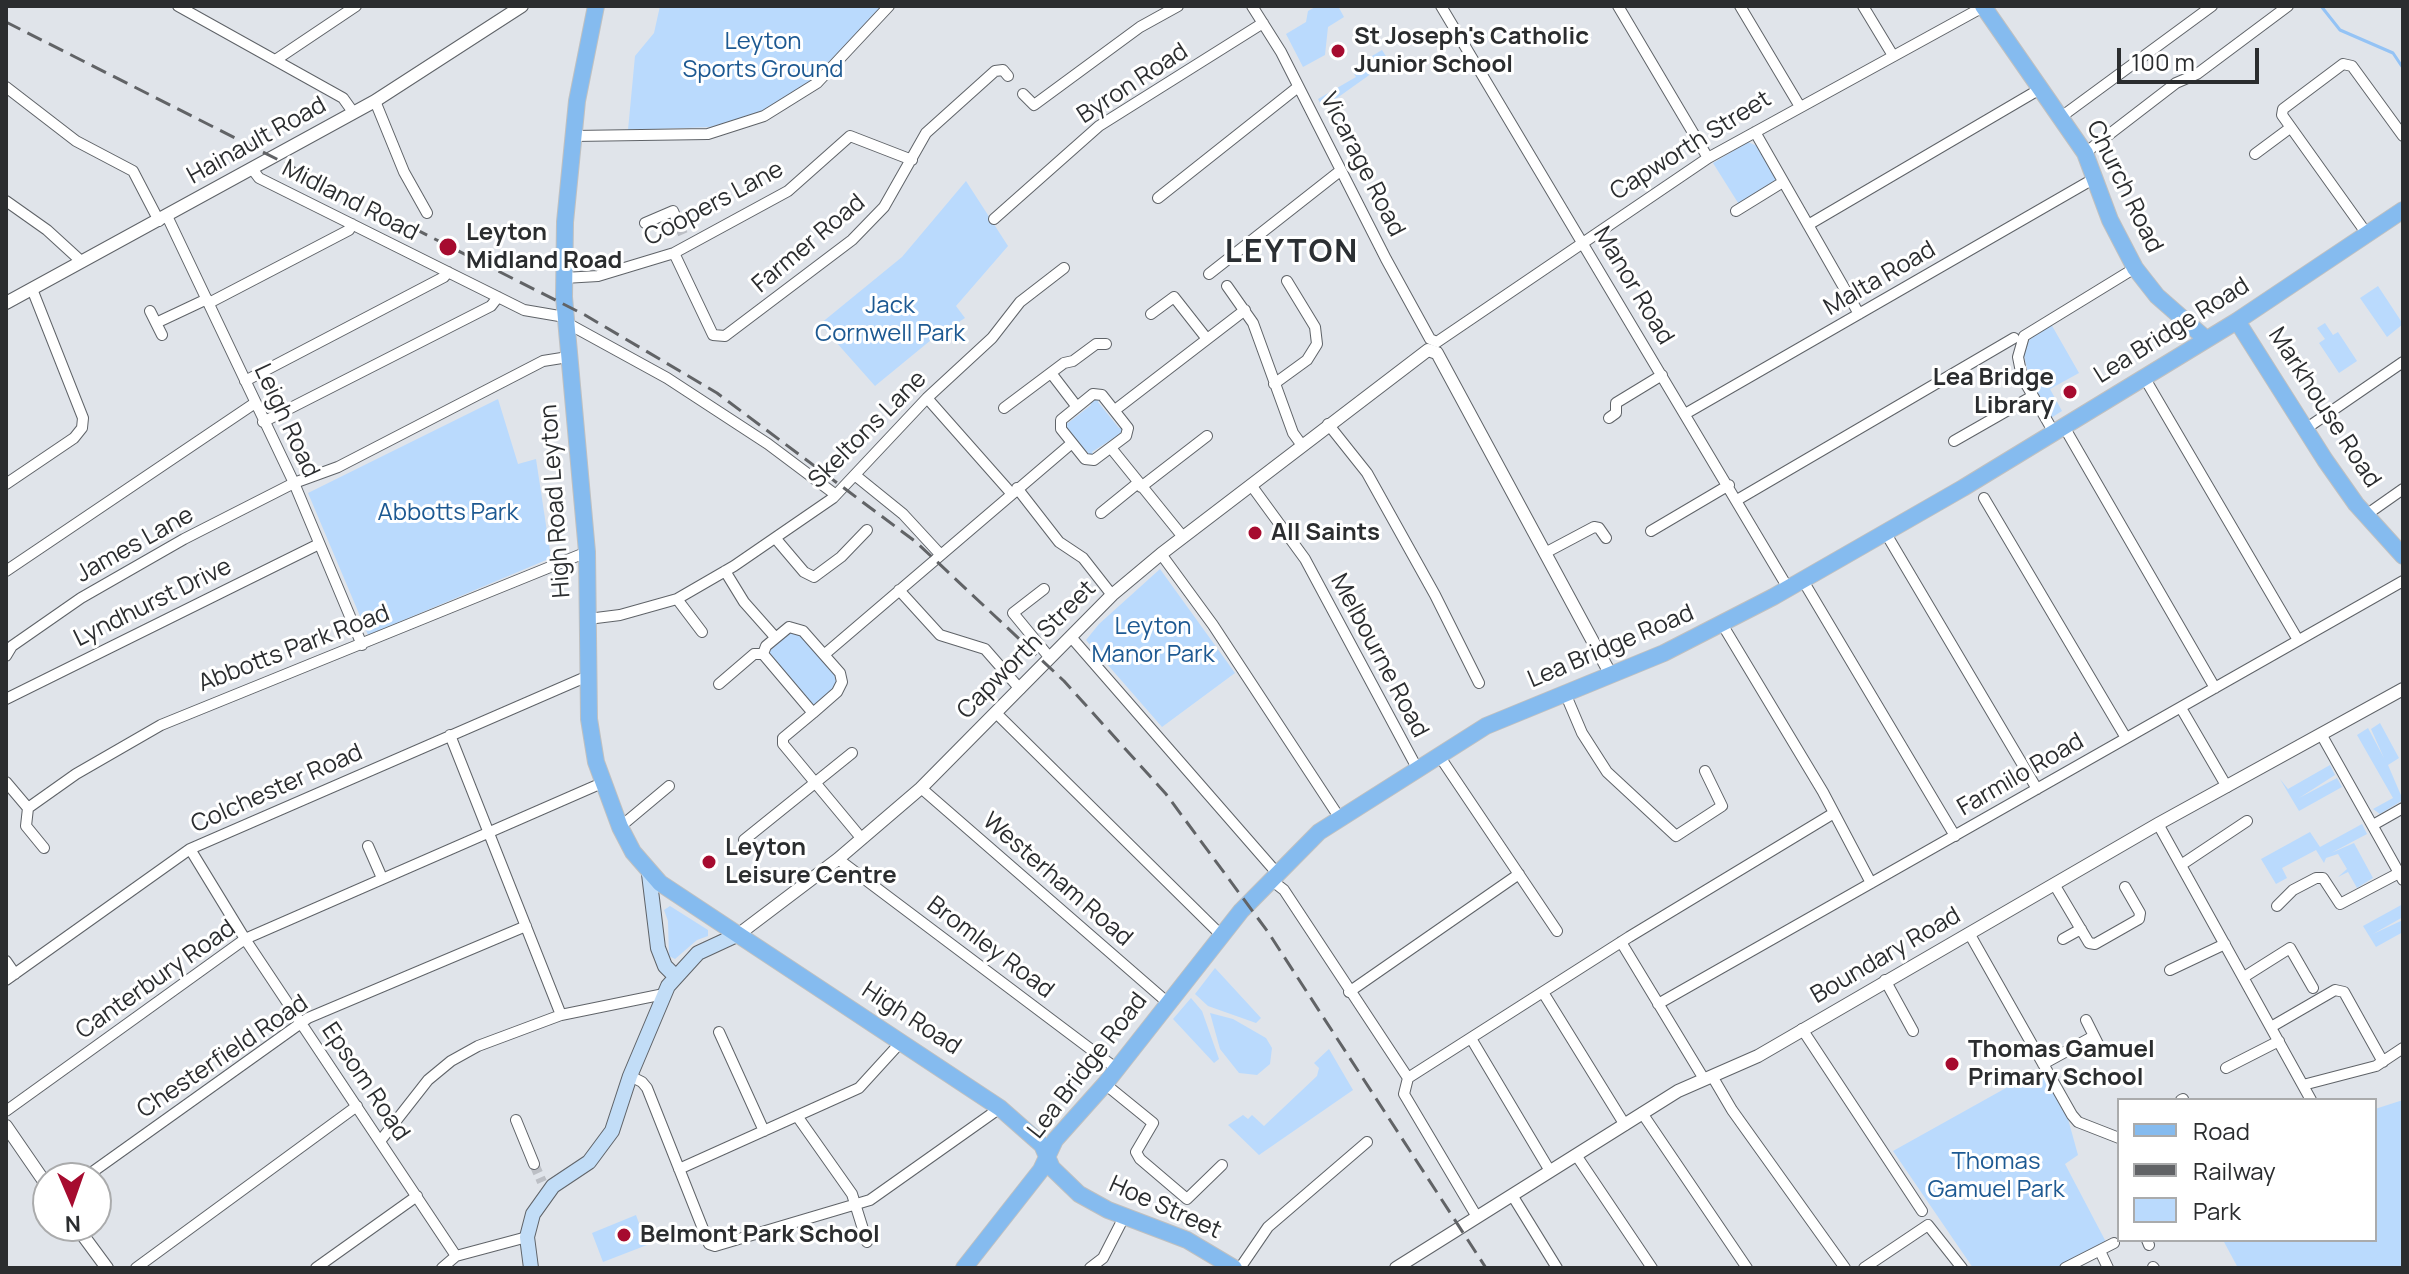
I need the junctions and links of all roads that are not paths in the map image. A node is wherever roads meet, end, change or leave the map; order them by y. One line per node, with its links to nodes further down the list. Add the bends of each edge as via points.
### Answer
1 (178, 6): 15 (street)
2 (356, 6): 18 (street)
3 (522, 6): 24 (street, Hainault Road)
4 (596, 6): 30 (main road, High Road Leyton)
5 (889, 6): 30 (street, via 817,83 764,116 708,134)
6 (1178, 6): 23 (street, via 1140,27 1034,105)
7 (1252, 6): 16 (street, Vicarage Road)
8 (1441, 6): 52 (street, Manor Road)
9 (1618, 6): 34 (street)
10 (1740, 6): 25 (street)
11 (1863, 6): 17 (street)
12 (1983, 6): 17 (street, Capworth Street); 22 (main road, Church Road)
13 (2212, 6): 27 (street)
14 (2288, 6): 32 (street)
15 (193, 9): 18 (street)
16 (1263, 23): 21 (street, Vicarage Road); 46 (street, Byron Road, via 1099,126)
17 (1892, 54): 25 (street, Capworth Street)
18 (277, 59): 26 (street, via 343,98)
19 (1008, 76): 35 (street, Farmer Road, via 995,71 926,133)
20 (6, 87): 45 (street, Leigh Road, via 76,141 133,171)
21 (1298, 87): 37 (street, Vicarage Road); 40 (street)
22 (2040, 89): 27 (main road, Church Road); 50 (street)
23 (1023, 94)
24 (375, 101): 26 (street, Hainault Road); 44 (street)
25 (1799, 105): 29 (street, Capworth Street)
26 (353, 112): 36 (street, Hainault Road)
27 (2061, 117): 32 (main road, Church Road)
28 (2290, 128): 31 (street, via 2283,109 2343,64 2352,66); 33 (street); 51 (street)
29 (1755, 132): 34 (street, Capworth Street); 39 (street)
30 (574, 136): 58 (main road, High Road Leyton)
31 (2403, 136)
32 (2085, 153): 38 (main road, Church Road)
33 (2255, 154)
34 (1708, 158): 52 (street, Capworth Street)
35 (912, 160): 53 (street, Coopers Lane, via 850,136 788,191 686,241); 53 (street, Farmer Road, via 884,207 852,240 725,336 713,335)
36 (253, 170): 45 (street, Hainault Road); 48 (street, Midland Road, via 259,178)
37 (1340, 171): 64 (street, via 1218,277); 76 (street, Vicarage Road)
38 (2095, 178): 56 (main road, Church Road); 67 (street, Malta Road)
39 (1783, 182): 43 (street); 50 (street)
40 (1158, 198)
41 (6, 201): 54 (street)
42 (2403, 210): 51 (main road, Lea Bridge Road)
43 (1736, 211)
44 (427, 213)
45 (163, 218): 54 (street, Hainault Road); 62 (street, Leigh Road)
46 (994, 219)
47 (645, 223): 49 (street, via 673,211)
48 (352, 224): 57 (street, Midland Road); 62 (street)
49 (679, 225)
50 (1808, 225): 67 (street)
51 (2367, 234): 69 (main road, Lea Bridge Road)
52 (1583, 241): 76 (street, Capworth Street); 80 (street, Manor Road)
53 (674, 253): 58 (street, Coopers Lane, via 598,276)
54 (82, 262): 60 (street, Hainault Road)
55 (1064, 268): 85 (street, Skeltons Lane, via 1020,302 992,338)
56 (2135, 268): 73 (main road, Church Road, via 2157,296); 84 (street, via 2025,334 2018,357)
57 (448, 272): 61 (street, Midland Road); 82 (street)
58 (564, 278): 68 (main road, High Road Leyton)
59 (1287, 281): 83 (street, via 1315,327 1317,344 1307,360)
60 (32, 289): 63 (street, Hainault Road); 103 (street, via 83,418 82,428)
61 (498, 297): 68 (street, Midland Road, via 530,312); 92 (street, via 491,306)
62 (208, 301): 70 (street); 82 (street, Leigh Road)
63 (6, 303)
64 (1245, 310): 72 (street); 83 (street)
65 (150, 311): 70 (street)
66 (1151, 314): 72 (street, via 1174,297)
67 (1859, 314): 90 (street, Malta Road)
68 (565, 319): 77 (main road, High Road Leyton); 109 (street, Midland Road, via 667,378)
69 (2237, 321): 73 (main road, Lea Bridge Road); 95 (main road, Markhouse Road)
70 (156, 323): 71 (street)
71 (162, 335)
72 (1207, 339): 89 (street)
73 (2206, 339): 81 (main road, Lea Bridge Road)
74 (1106, 344): 79 (street, via 1096,344)
75 (2010, 344): 111 (street)
76 (1433, 346): 93 (street, Capworth Street); 123 (street, Vicarage Road)
77 (568, 357): 102 (street, James Lane, via 543,361 338,467); 121 (main road, High Road Leyton)
78 (2403, 362): 95 (street)
79 (1051, 373): 87 (street); 88 (street)
80 (1662, 375): 90 (street, Manor Road); 91 (street, via 1616,403 1616,413)
81 (2144, 377): 94 (main road, Lea Bridge Road); 139 (street)
82 (245, 381): 86 (street, Leigh Road)
83 (1274, 384): 99 (street)
84 (2031, 397): 94 (street); 97 (street)
85 (927, 398): 101 (street, Skeltons Lane); 108 (street)
86 (255, 403): 92 (street, Leigh Road); 126 (street)
87 (1077, 407): 89 (street, via 1093,394 1102,395); 98 (street, via 1061,420)
88 (1004, 408)
89 (1115, 410): 100 (street, via 1128,428)
90 (1685, 414): 106 (street, Manor Road)
91 (1609, 418)
92 (263, 422): 102 (street, Leigh Road)
93 (1328, 424): 99 (street, Capworth Street); 147 (street, via 1367,473)
94 (2058, 428): 116 (main road, Lea Bridge Road); 149 (street)
95 (2304, 430): 113 (main road, Markhouse Road)
96 (1207, 436): 104 (street)
97 (1954, 441)
98 (1072, 443): 100 (street, via 1085,459 1094,460); 108 (street)
99 (1301, 444): 105 (street, Capworth Street)
100 (1111, 448): 104 (street)
101 (856, 476): 109 (street, Skeltons Lane); 122 (street, via 903,514)
102 (294, 483): 120 (street, Leigh Road); 143 (street, James Lane, via 81,598 12,646)
103 (6, 484)
104 (1140, 485): 112 (street); 117 (street)
105 (1251, 485): 117 (street, Capworth Street); 162 (street, Melbourne Road, via 1305,559)
106 (1729, 485): 111 (street, Manor Road); 115 (street)
107 (2403, 489): 113 (street)
108 (1014, 490): 122 (street); 132 (street, via 1059,542 1083,558)
109 (836, 495): 119 (street, Skeltons Lane)
110 (1984, 498): 159 (street)
111 (1737, 500): 129 (street, Manor Road)
112 (1101, 513)
113 (2366, 515): 125 (main road, Markhouse Road)
114 (867, 530): 119 (street, via 814,577)
115 (1651, 531)
116 (1885, 532): 129 (main road, Lea Bridge Road); 170 (street)
117 (1183, 537): 124 (street, Capworth Street)
118 (1606, 538): 123 (street, via 1594,527)
119 (776, 539): 127 (street, Skeltons Lane)
120 (319, 544): 140 (street, Leigh Road); 153 (street, Lyndhurst Drive)
121 (587, 552): 134 (main road, High Road Leyton); 140 (street, Abbotts Park Road)
122 (939, 553): 131 (street)
123 (1545, 553): 145 (street, Vicarage Road)
124 (1161, 554): 132 (street, Capworth Street); 174 (street)
125 (2403, 556)
126 (6, 571)
127 (725, 571): 133 (street, Skeltons Lane); 137 (street)
128 (2403, 581): 139 (street, Farmilo Road)
129 (1795, 584): 135 (main road, Lea Bridge Road); 180 (street, Manor Road)
130 (1044, 589): 144 (street, via 1013,613)
131 (899, 590): 142 (street); 150 (street, via 940,635 985,649)
132 (1112, 595): 138 (street, Capworth Street)
133 (677, 599): 134 (street, Skeltons Lane); 136 (street)
134 (588, 619): 146 (main road, High Road Leyton)
135 (1722, 624): 145 (main road, Lea Bridge Road); 173 (street)
136 (702, 632)
137 (775, 637): 141 (street); 142 (street, via 797,627)
138 (1071, 637): 144 (street, Capworth Street); 190 (street)
139 (2298, 640): 149 (street, Farmilo Road)
140 (362, 645): 171 (street, Abbotts Park Road, via 161,725)
141 (763, 654): 148 (street, via 754,654); 155 (street)
142 (825, 654): 155 (street, via 842,682)
143 (6, 656)
144 (1050, 658): 150 (street, Capworth Street)
145 (1611, 675): 152 (main road, Lea Bridge Road)
146 (588, 676): 158 (street, Colchester Road); 166 (main road, High Road Leyton, via 591,736)
147 (1479, 683)
148 (719, 684)
149 (2215, 688): 154 (street, Farmilo Road)
150 (1020, 689): 156 (street, Capworth Street)
151 (2403, 689): 157 (street, Boundary Road)
152 (1565, 693): 161 (main road, Lea Bridge Road, via 1486,726); 163 (street, via 1607,772 1676,836 1722,806)
153 (6, 699)
154 (2181, 708): 159 (street, Farmilo Road); 168 (street)
155 (813, 713): 165 (street, via 783,738 783,744)
156 (996, 713): 169 (street, Capworth Street); 204 (street)
157 (2321, 734): 168 (street, Boundary Road); 177 (street)
158 (450, 735): 179 (street); 185 (street, Colchester Road)
159 (2126, 738): 170 (street, Farmilo Road)
160 (852, 753): 165 (street)
161 (1438, 754): 162 (main road, Lea Bridge Road); 189 (street)
162 (1417, 768): 174 (main road, Lea Bridge Road)
163 (1705, 771)
164 (6, 782): 171 (street)
165 (815, 782): 181 (street); 182 (street)
166 (602, 783): 178 (main road, High Road Leyton); 179 (street, Canterbury Road)
167 (669, 786): 178 (street)
168 (2227, 787): 176 (street, Boundary Road)
169 (921, 788): 181 (street, Capworth Street); 219 (street, Westerham Road)
170 (2037, 789): 180 (street, Farmilo Road)
171 (28, 808): 184 (street, via 26,826)
172 (2403, 808): 177 (street)
173 (1834, 813): 193 (street); 207 (street)
174 (1339, 817): 190 (main road, Lea Bridge Road)
175 (2247, 821): 187 (street)
176 (2158, 824): 187 (street); 194 (street, Boundary Road)
177 (2373, 825): 191 (street)
178 (620, 827): 188 (main road, High Road Leyton)
179 (489, 832): 192 (street, Canterbury Road); 199 (street)
180 (1955, 836): 193 (street, Farmilo Road)
181 (862, 839): 186 (street, Capworth Street)
182 (744, 840)
183 (368, 846): 192 (street)
184 (44, 848)
185 (190, 849): 205 (street, Epsom Road); 212 (street, Colchester Road)
186 (838, 859): 203 (street, Capworth Street); 235 (street, Bromley Road)
187 (2181, 865): 208 (street)
188 (649, 874): 196 (main road, High Road Leyton); 197 (main road)
189 (1519, 874): 201 (street); 216 (street)
190 (1273, 876): 204 (main road, Lea Bridge Road); 216 (street)
191 (2401, 877): 198 (street, via 2340,904 2323,878 2316,878)
192 (382, 878): 205 (street, Canterbury Road)
193 (1871, 883): 220 (street, Farmilo Road)
194 (2054, 884): 200 (street); 202 (street, Boundary Road)
195 (2125, 887): 200 (street, via 2139,919 2095,944)
196 (671, 890): 197 (main road); 203 (main road, High Road Leyton)
197 (655, 905): 211 (main road, via 658,948)
198 (2277, 906)
199 (526, 926): 221 (street); 223 (street, Chesterfield Road)
200 (2081, 929): 206 (street)
201 (1557, 931)
202 (1969, 933): 214 (street, Boundary Road); 233 (street)
203 (739, 934): 211 (main road, via 698,953); 230 (main road, High Road)
204 (1222, 936): 219 (main road, Lea Bridge Road)
205 (245, 939): 223 (street, Epsom Road); 244 (street, Canterbury Road)
206 (2063, 939)
207 (1621, 942): 218 (street); 220 (street)
208 (2225, 944): 210 (street); 213 (street)
209 (6, 961): 212 (street)
210 (2170, 970)
211 (675, 976): 217 (main road)
212 (10, 977)
213 (2244, 977): 215 (street, via 2290,948); 224 (street)
214 (1885, 980): 225 (street, Boundary Road); 226 (street)
215 (2313, 988)
216 (1349, 992): 237 (street)
217 (664, 994): 221 (street); 236 (main road)
218 (1544, 994): 228 (street); 248 (street)
219 (1167, 1002): 235 (main road, Lea Bridge Road)
220 (1658, 1004): 238 (street)
221 (561, 1015): 252 (street, via 451,1061 428,1080)
222 (2086, 1020): 233 (street, via 2096,1041)
223 (301, 1023): 242 (street, Epsom Road); 256 (street, Chesterfield Road)
224 (2271, 1027): 229 (street); 232 (street, via 2335,990 2344,992)
225 (1802, 1029): 238 (street, Boundary Road); 265 (street)
226 (1913, 1031)
227 (719, 1032): 250 (street)
228 (1472, 1040): 237 (street); 261 (street)
229 (2279, 1041): 234 (street); 240 (street)
230 (901, 1042): 243 (main road, High Road); 246 (street, via 867,1083)
231 (2403, 1048): 232 (street)
232 (2383, 1062): 240 (street)
233 (2043, 1064): 251 (street, via 2078,1122)
234 (2226, 1068)
235 (1117, 1069): 239 (main road, Lea Bridge Road)
236 (630, 1076): 260 (street, via 647,1088); 268 (main road, via 602,1149 548,1184)
237 (1408, 1078): 267 (street, via 1404,1094)
238 (1708, 1078): 245 (street, Boundary Road); 286 (street)
239 (1105, 1084): 254 (main road, Lea Bridge Road); 259 (street, via 1153,1123 1136,1152 1187,1199)
240 (2303, 1085): 241 (street)
241 (2310, 1098)
242 (357, 1106): 252 (street, Epsom Road); 277 (street)
243 (1000, 1108): 254 (main road, High Road); 264 (street)
244 (6, 1111)
245 (1642, 1113): 248 (street, Boundary Road); 285 (street)
246 (797, 1116): 250 (street); 264 (street)
247 (516, 1120): 258 (street)
248 (1625, 1125): 255 (street, Boundary Road)
249 (6, 1126): 257 (street)
250 (764, 1131): 260 (street)
251 (2117, 1137)
252 (381, 1140): 263 (street, Epsom Road)
253 (1367, 1142): 275 (street, via 1268,1227)
254 (1047, 1155): 266 (main road, Hoe Street, via 1052,1168 1079,1194); 281 (main road, Lea Bridge Road, via 1041,1170)
255 (1576, 1155): 261 (street, Boundary Road); 284 (street)
256 (106, 1162)
257 (32, 1164)
258 (534, 1164)
259 (1222, 1165)
260 (679, 1169): 264 (street, via 709,1244 715,1246)
261 (1550, 1171): 262 (street, Boundary Road)
262 (1512, 1195): 267 (street, Boundary Road); 283 (street)
263 (417, 1196): 273 (street, Epsom Road); 278 (street)
264 (856, 1205): 270 (street)
265 (1922, 1211)
266 (1124, 1217): 275 (main road, Hoe Street, via 1187,1240); 282 (street, via 1103,1258)
267 (1477, 1217): 274 (street, Boundary Road)
268 (527, 1237): 273 (street); 280 (main road)
269 (88, 1242): 276 (street)
270 (867, 1242)
271 (2114, 1243): 272 (street)
272 (2100, 1251): 289 (street); 290 (street)
273 (456, 1256): 279 (street)
274 (1402, 1266)
275 (1232, 1267)
276 (107, 1268)
277 (136, 1268)
278 (316, 1268)
279 (442, 1268)
280 (531, 1268)
281 (964, 1268)
282 (1090, 1268)
283 (1557, 1268)
284 (1652, 1268)
285 (1747, 1268)
286 (1845, 1268)
287 (1864, 1268): 288 (street, via 1928,1225)
288 (1962, 1268)
289 (2065, 1268)
290 (2108, 1268)

